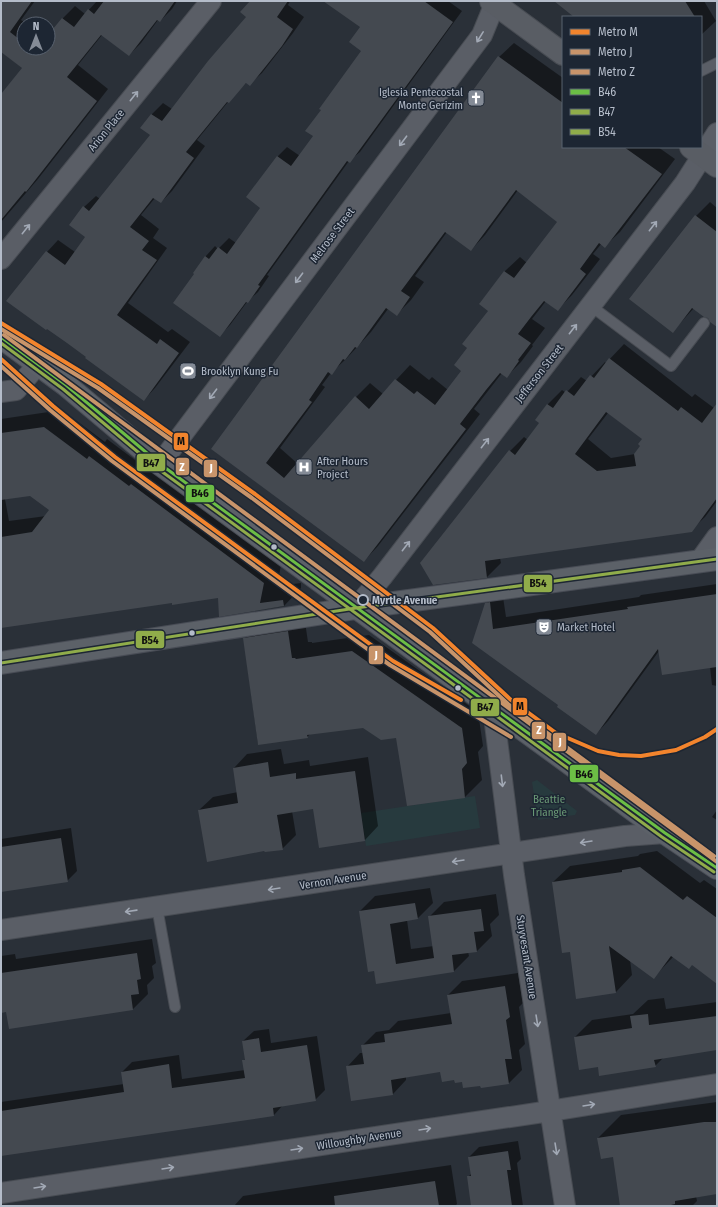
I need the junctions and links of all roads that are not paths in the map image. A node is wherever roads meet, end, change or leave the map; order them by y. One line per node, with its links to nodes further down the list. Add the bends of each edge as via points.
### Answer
1 (211, 1): 8 (street, Arion Place, one-way to 1)
2 (494, 2): 3 (main road); 14 (street, Melrose Street, one-way to 14, via 482,35)
3 (562, 53)
4 (717, 63): 5 (lane)
5 (702, 70)
6 (717, 133): 7 (street, Jefferson Street)
7 (704, 156): 9 (street, Jefferson Street, one-way to 7)
8 (1, 259)
9 (591, 306): 10 (lane, via 671,366); 17 (street, Jefferson Street, one-way to 9)
10 (704, 323)
11 (1, 337): 12 (main road)
12 (38, 364): 13 (street, via 16,390); 14 (main road)
13 (1, 392)
14 (160, 464): 17 (main road)
15 (717, 537): 16 (street)
16 (708, 560): 17 (main road)
17 (356, 608): 18 (main road); 19 (main road)
18 (1, 663)
19 (493, 708): 20 (main road); 21 (street, Stuyvesant Avenue, one-way to 21)
20 (665, 833): 21 (street, Vernon Avenue, one-way to 21, via 625,836); 22 (main road)
21 (511, 853): 23 (street, Vernon Avenue, one-way to 23); 27 (street, Stuyvesant Avenue, one-way to 27)
22 (717, 868)
23 (157, 907): 24 (street, Vernon Avenue, one-way to 24); 25 (lane)
24 (1, 930)
25 (175, 1008)
26 (717, 1084): 27 (street, Willoughby Avenue, one-way to 26)
27 (550, 1111): 28 (street, Willoughby Avenue, one-way to 27); 29 (street, Stuyvesant Avenue, one-way to 29)
28 (1, 1193)
29 (565, 1206)

